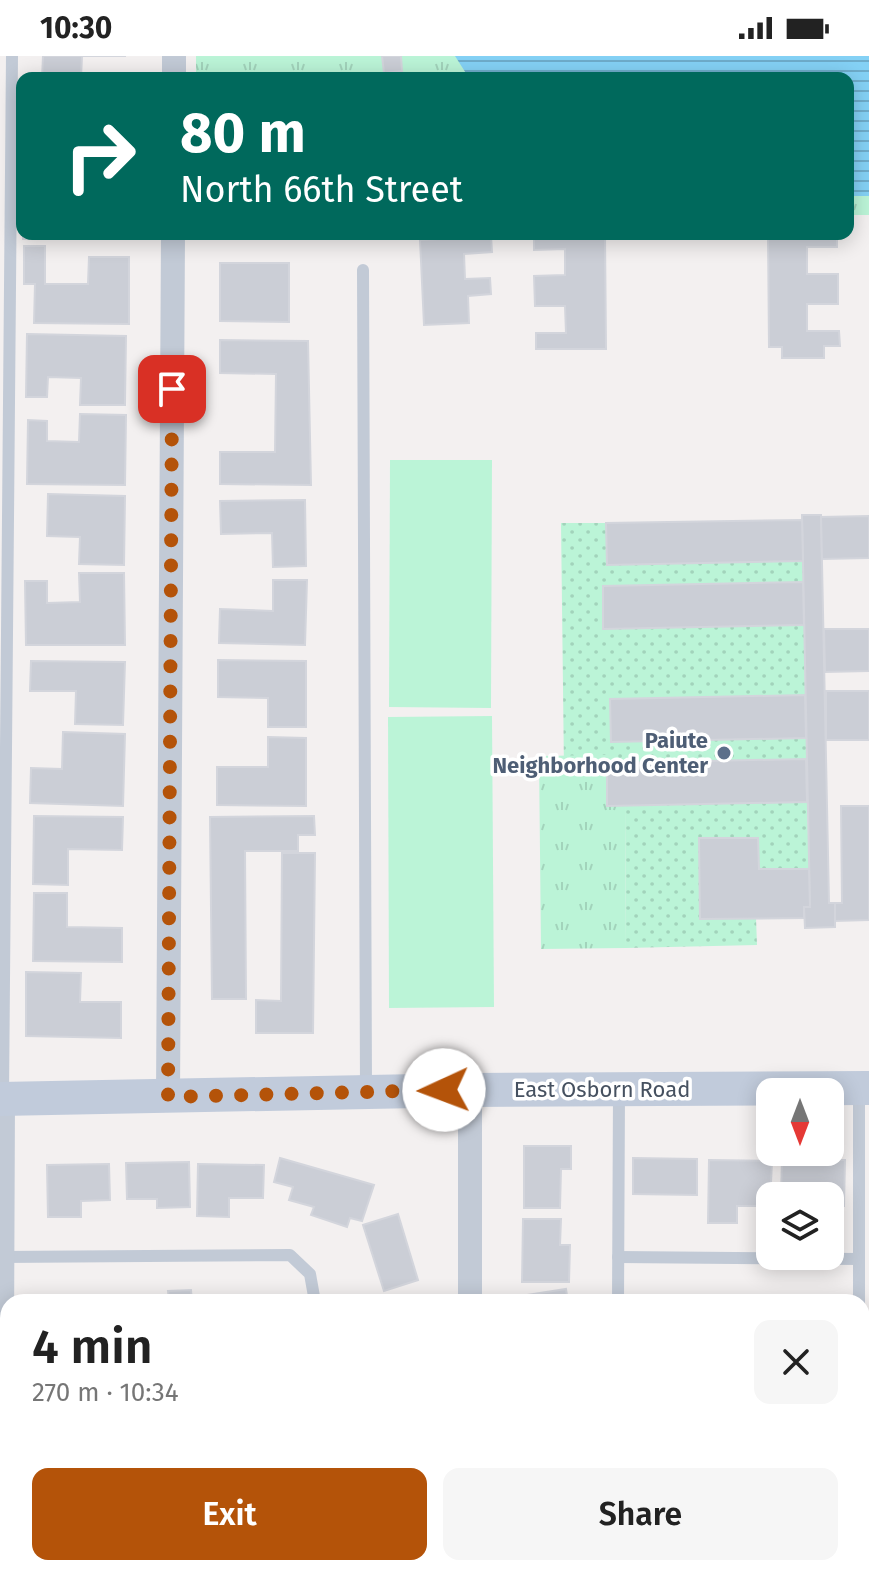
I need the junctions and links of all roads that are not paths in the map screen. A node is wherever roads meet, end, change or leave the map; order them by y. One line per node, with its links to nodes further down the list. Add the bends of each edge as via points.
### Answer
1 (12, 56): 9 (lane)
2 (173, 240): 8 (street)
3 (363, 270): 7 (lane)
4 (864, 1088): 5 (main road, East Osborn Road); 12 (lane)
5 (619, 1089): 6 (main road, East Osborn Road); 11 (lane)
6 (470, 1090): 7 (main road, East Osborn Road); 15 (street)
7 (366, 1093): 8 (main road, East Osborn Road)
8 (168, 1097): 9 (main road, East Osborn Road)
9 (1, 1099): 10 (street)
10 (1, 1257): 13 (street); 14 (lane, via 290,1255 310,1274)
11 (618, 1257): 12 (lane); 16 (lane)
12 (859, 1259): 17 (lane)
13 (2, 1294)
14 (314, 1294)
15 (470, 1294)
16 (618, 1294)
17 (859, 1294)

